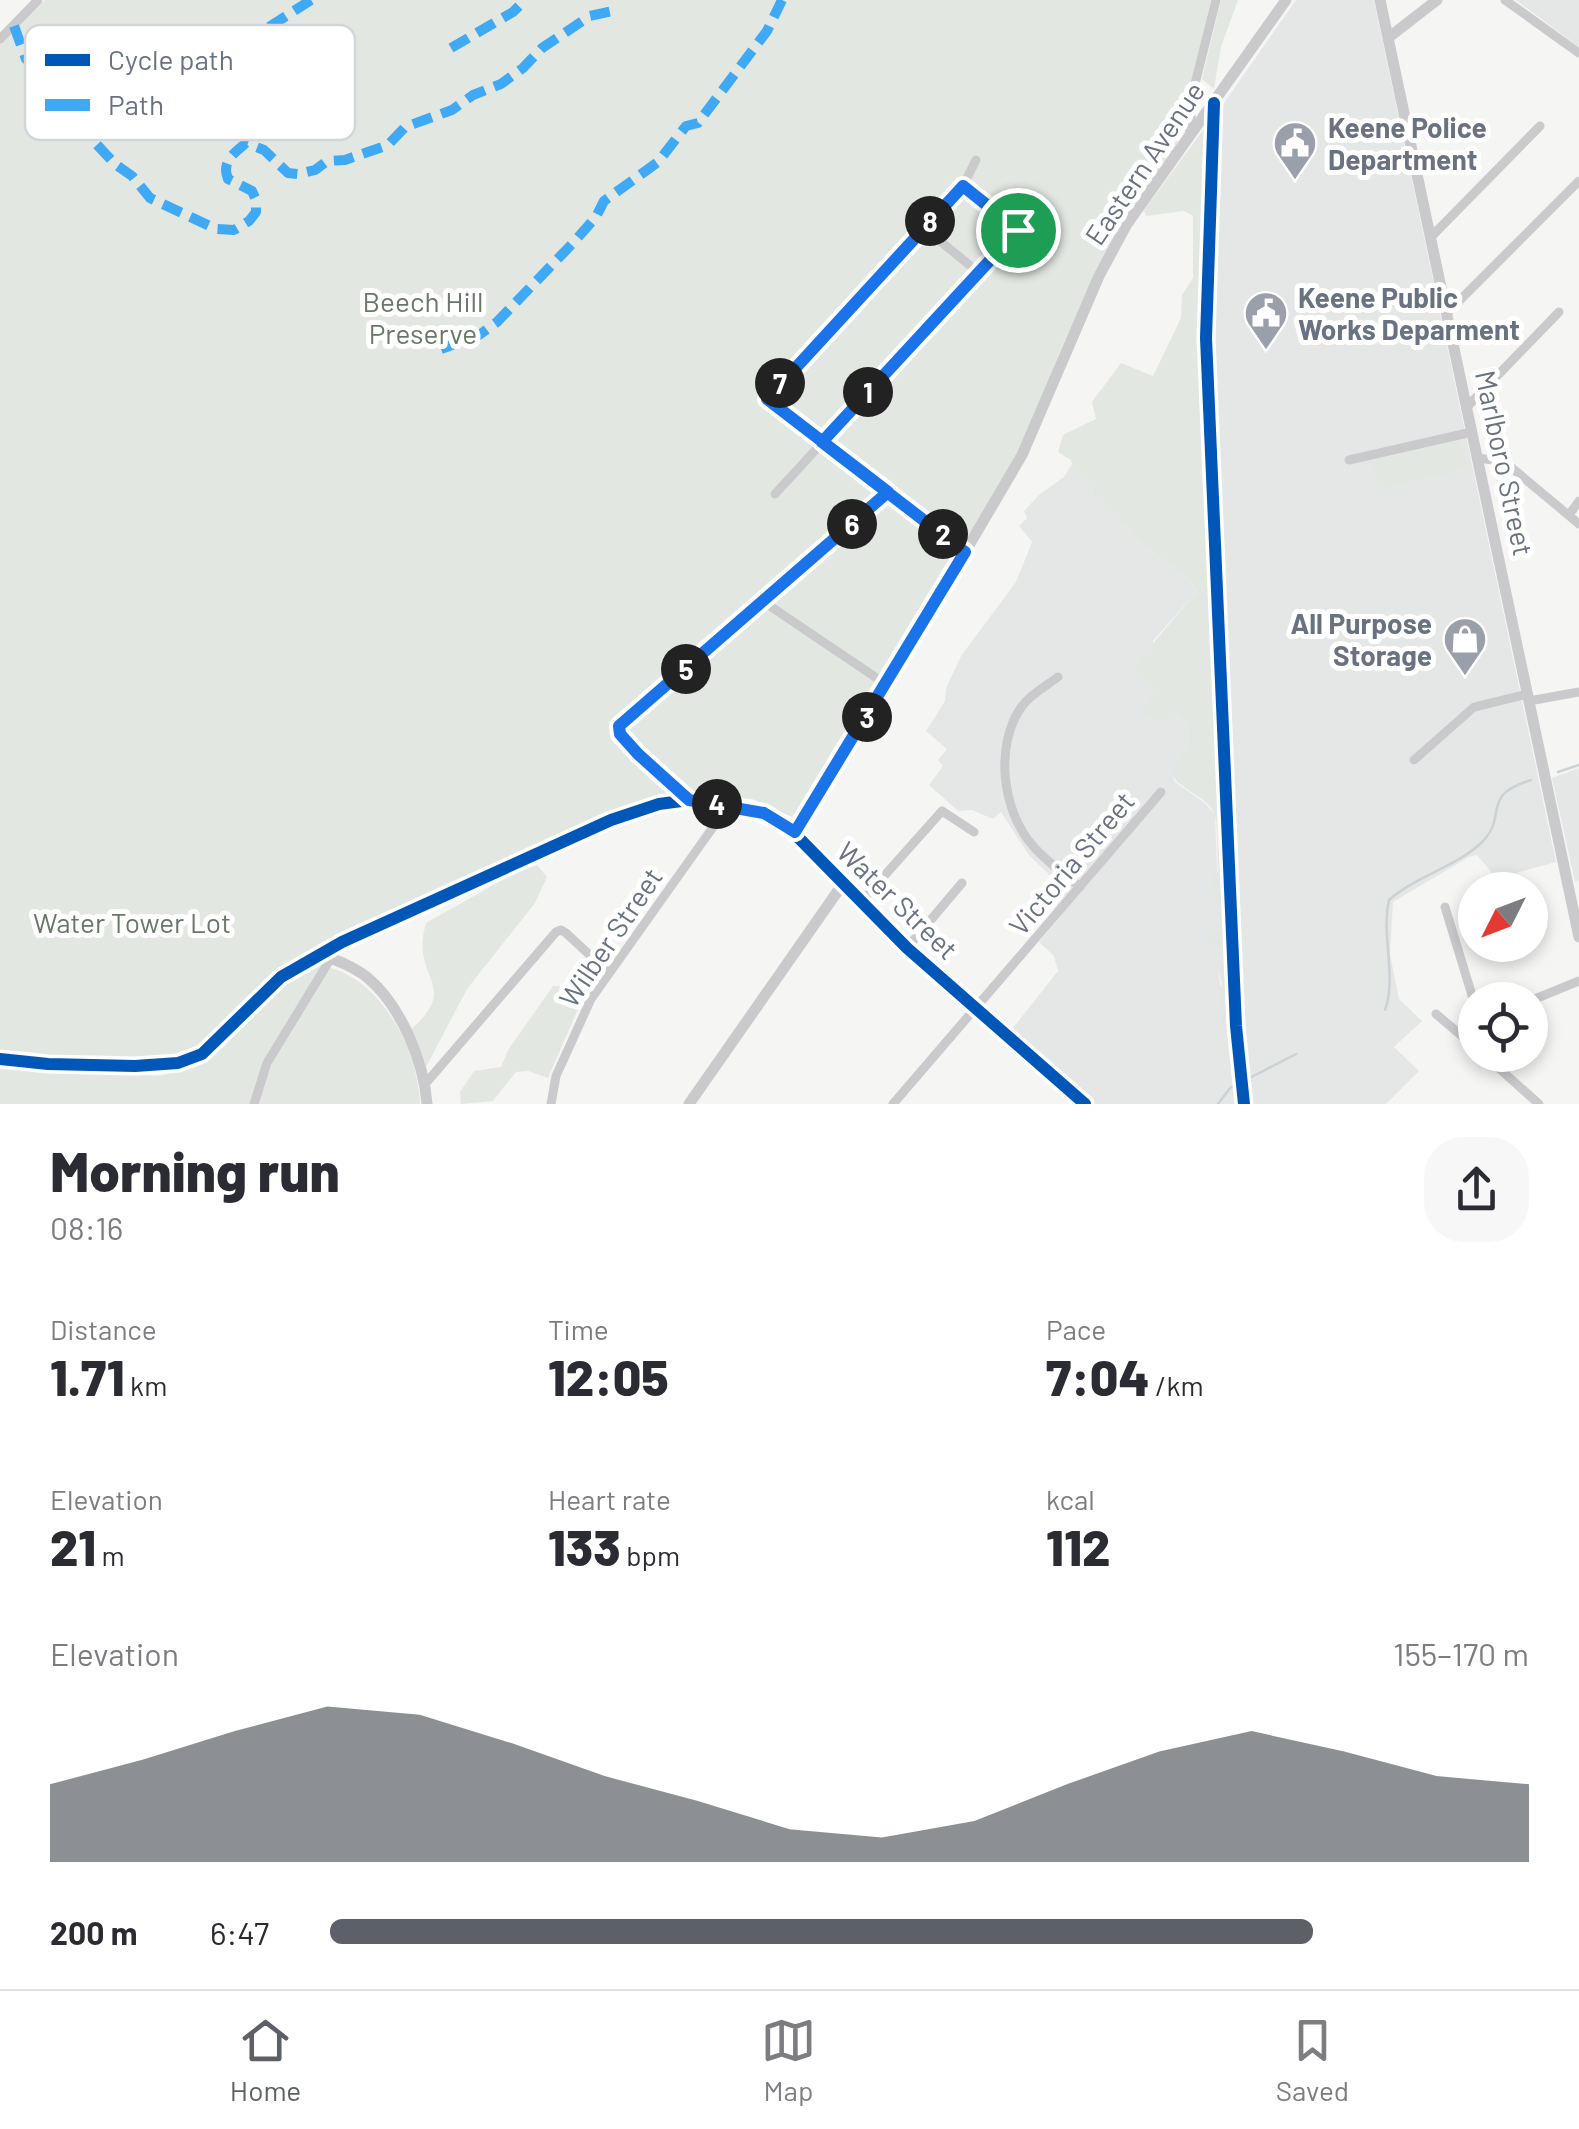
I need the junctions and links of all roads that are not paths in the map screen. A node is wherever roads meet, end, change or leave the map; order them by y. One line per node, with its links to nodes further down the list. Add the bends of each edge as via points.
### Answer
1 (38, 0): 8 (street)
2 (1216, 0): 11 (street)
3 (1286, 0): 11 (street, Eastern Avenue)
4 (1380, 0): 7 (street, Marlboro Street)
5 (1437, 0): 7 (street)
6 (1505, 0): 9 (street)
7 (1388, 38): 16 (street, Marlboro Street)
8 (0, 39)
9 (1579, 53)
10 (1540, 126): 16 (street)
11 (1188, 140): 30 (street, Eastern Avenue, via 1116,242 1032,436)
12 (976, 160): 14 (street)
13 (1579, 180): 18 (street)
14 (963, 186): 15 (street); 17 (street, via 1018,230)
15 (924, 228): 17 (street); 22 (street, via 767,399)
16 (1431, 237): 18 (street, Marlboro Street)
17 (978, 272): 22 (street)
18 (1448, 312): 20 (street, Marlboro Street)
19 (1559, 312): 20 (street)
20 (1467, 407): 21 (street, Marlboro Street)
21 (1472, 432): 23 (street, Marlboro Street); 24 (street)
22 (822, 442): 25 (street); 26 (street)
23 (1477, 458): 28 (street, via 1501,461); 35 (street, Marlboro Street)
24 (1349, 460)
25 (888, 492): 30 (street); 31 (street)
26 (775, 494)
27 (1579, 501): 28 (street)
28 (1569, 516): 29 (street)
29 (1579, 524)
30 (965, 552): 33 (street, Eastern Avenue)
31 (764, 602): 33 (street); 38 (street, via 617,730)
32 (1058, 677): 45 (street, via 1014,719 1006,775 1020,828)
33 (887, 685): 40 (street, Eastern Avenue)
34 (1579, 692): 35 (street)
35 (1529, 698): 36 (street, via 1474,707); 44 (street, Marlboro Street)
36 (1414, 760)
37 (1161, 792): 45 (street, Victoria Street)
38 (689, 800): 39 (street, Water Street); 50 (street, Water Street, via 611,820)
39 (728, 806): 40 (street, Water Street, via 764,813); 51 (street, Wilber Street)
40 (795, 832): 43 (street, Water Street)
41 (974, 832): 46 (street, via 942,811)
42 (962, 883): 49 (street)
43 (842, 885): 46 (street, Water Street); 65 (street)
44 (1574, 886): 48 (street, Marlboro Street)
45 (1080, 887): 55 (street, Victoria Street)
46 (860, 903): 49 (street, Water Street)
47 (1444, 907): 53 (street)
48 (1579, 937)
49 (907, 948): 55 (street, Water Street)
50 (325, 956): 58 (street, via 281,976 218,1042 178,1063); 60 (street, via 380,990); 62 (street, via 267,1063)
51 (608, 972): 60 (street, via 568,934 556,932); 64 (street, Wilber Street, via 568,1044)
52 (1579, 981): 54 (street)
53 (1468, 982)
54 (1548, 994)
55 (976, 1009): 61 (street, Victoria Street); 68 (street, Water Street)
56 (1436, 1014): 57 (street)
57 (1458, 1032)
58 (0, 1059)
59 (1503, 1072): 69 (street)
60 (426, 1083): 63 (street)
61 (901, 1095): 66 (street, Victoria Street); 67 (street)
62 (254, 1104)
63 (427, 1104)
64 (551, 1104)
65 (689, 1104)
66 (893, 1104)
67 (911, 1104)
68 (1085, 1104)
69 (1539, 1104)

